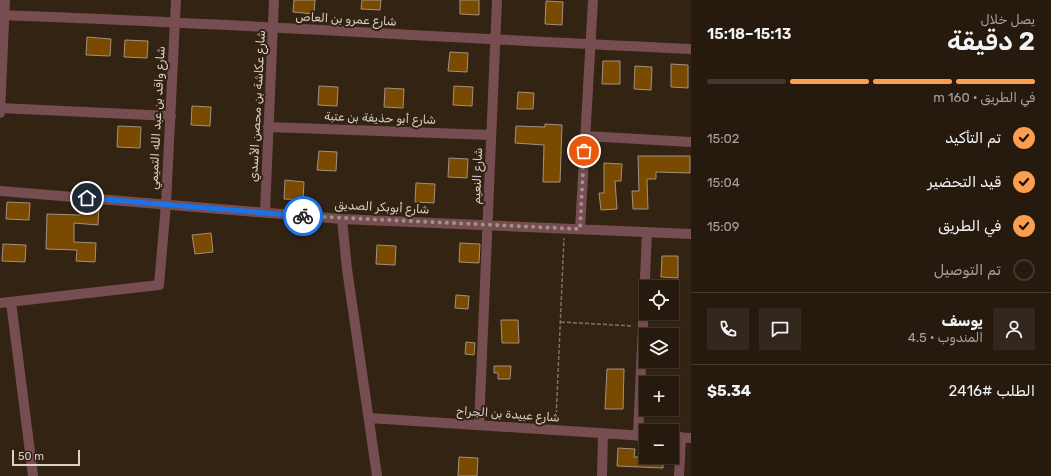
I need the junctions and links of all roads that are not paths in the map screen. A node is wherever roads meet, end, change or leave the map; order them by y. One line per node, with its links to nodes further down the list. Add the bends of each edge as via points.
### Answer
1 (5, 0): 6 (street)
2 (176, 0): 7 (street, شارع واقد بن عبد الله التميمي)
3 (274, 0): 8 (street, شارع عكاشة بن محصن الأسدي)
4 (497, 0): 9 (street, شارع النعيم)
5 (593, 0): 10 (street)
6 (2, 15): 7 (street, شارع عمرو بن العاص); 12 (street)
7 (175, 22): 8 (street, شارع عمرو بن العاص); 14 (street, شارع واقد بن عبد الله التميمي)
8 (274, 28): 9 (street, شارع عمرو بن العاص); 15 (street, شارع عكاشة بن محصن الأسدي)
9 (495, 40): 10 (street, شارع عمرو بن العاص); 16 (street, شارع النعيم)
10 (590, 44): 11 (street, شارع عمرو بن العاص); 17 (street)
11 (691, 49)
12 (0, 108): 13 (street); 14 (street)
13 (0, 114)
14 (171, 116): 20 (street, شارع واقد بن عبد الله التميمي)
15 (268, 127): 16 (street, شارع أبو حذيفة بن عتبة); 21 (street, شارع عكاشة بن محصن الأسدي)
16 (491, 135): 23 (street, شارع النعيم)
17 (585, 136): 18 (street); 24 (street)
18 (691, 142)
19 (0, 191): 20 (street, شارع أبوبكر الصديق)
20 (166, 204): 21 (street, شارع أبوبكر الصديق); 27 (street, شارع واقد بن عبد الله التميمي, via 159,285)
21 (265, 212): 22 (street, شارع أبوبكر الصديق)
22 (342, 219): 23 (street, شارع أبوبكر الصديق); 29 (street)
23 (488, 225): 24 (street, شارع أبوبكر الصديق); 31 (street, شارع النعيم)
24 (580, 229): 25 (street, شارع أبوبكر الصديق)
25 (647, 232): 26 (street, شارع أبوبكر الصديق); 30 (street)
26 (691, 234)
27 (10, 302): 28 (street); 35 (street)
28 (0, 303)
29 (369, 418): 31 (street, شارع عبيدة بن الجراح); 36 (street)
30 (642, 424)
31 (479, 425): 32 (street, شارع عبيدة بن الجراح)
32 (603, 434): 33 (street, شارع عبيدة بن الجراح); 37 (street)
33 (639, 436)
34 (681, 437): 38 (street)
35 (33, 476)
36 (377, 476)
37 (602, 476)
38 (679, 476)

